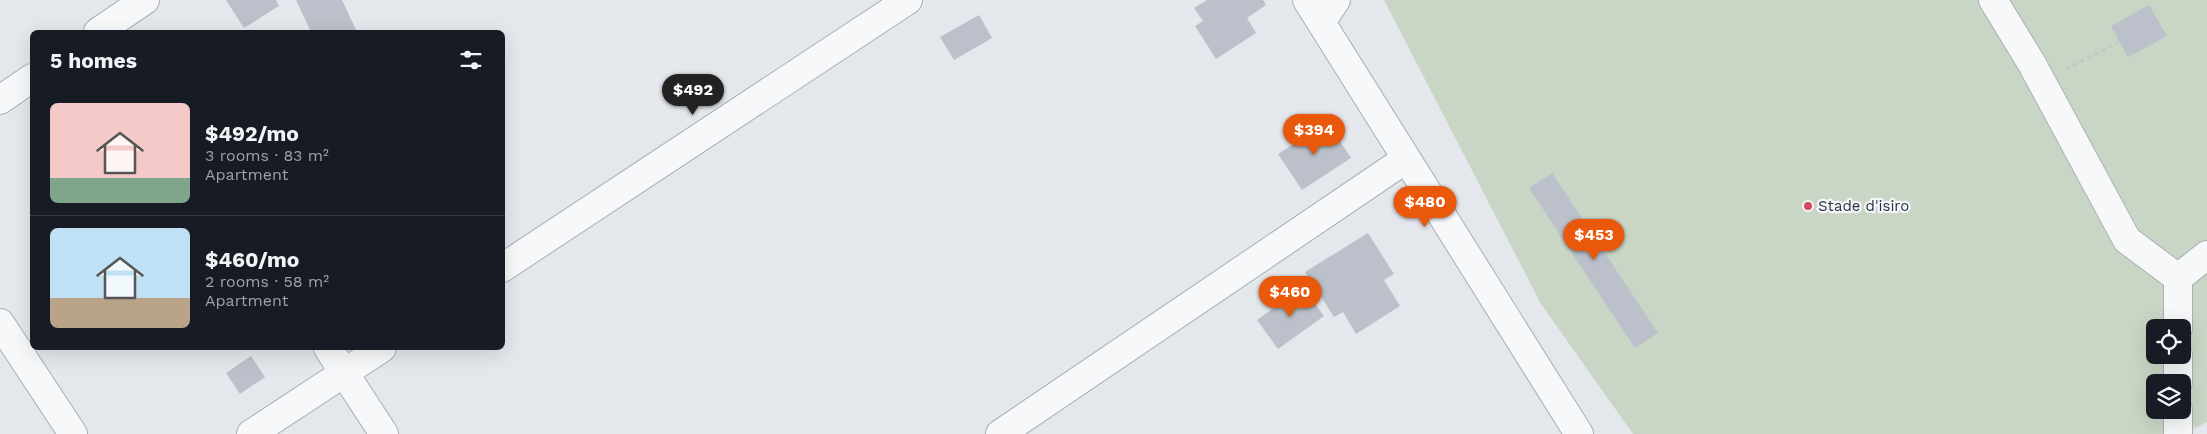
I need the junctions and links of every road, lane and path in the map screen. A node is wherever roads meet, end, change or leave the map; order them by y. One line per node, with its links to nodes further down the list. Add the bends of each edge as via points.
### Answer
1 (145, 0): 6 (street)
2 (908, 0): 13 (street)
3 (1336, 0): 5 (street)
4 (1993, 0): 9 (street)
5 (1314, 11): 11 (street)
6 (108, 30)
7 (2119, 42): 9 (path)
8 (30, 79): 10 (street)
9 (2041, 82): 14 (street, via 2126,240)
10 (0, 100)
11 (1406, 158): 24 (street); 25 (street)
12 (2207, 255): 14 (street)
13 (505, 266)
14 (2178, 278): 15 (street)
15 (2178, 319)
16 (0, 324): 21 (street)
17 (329, 350): 19 (street)
18 (379, 350): 19 (street)
19 (345, 372): 22 (street); 23 (street)
20 (2178, 419): 26 (street)
21 (73, 434)
22 (251, 434)
23 (384, 434)
24 (1000, 434)
25 (1579, 434)
26 (2178, 434)

